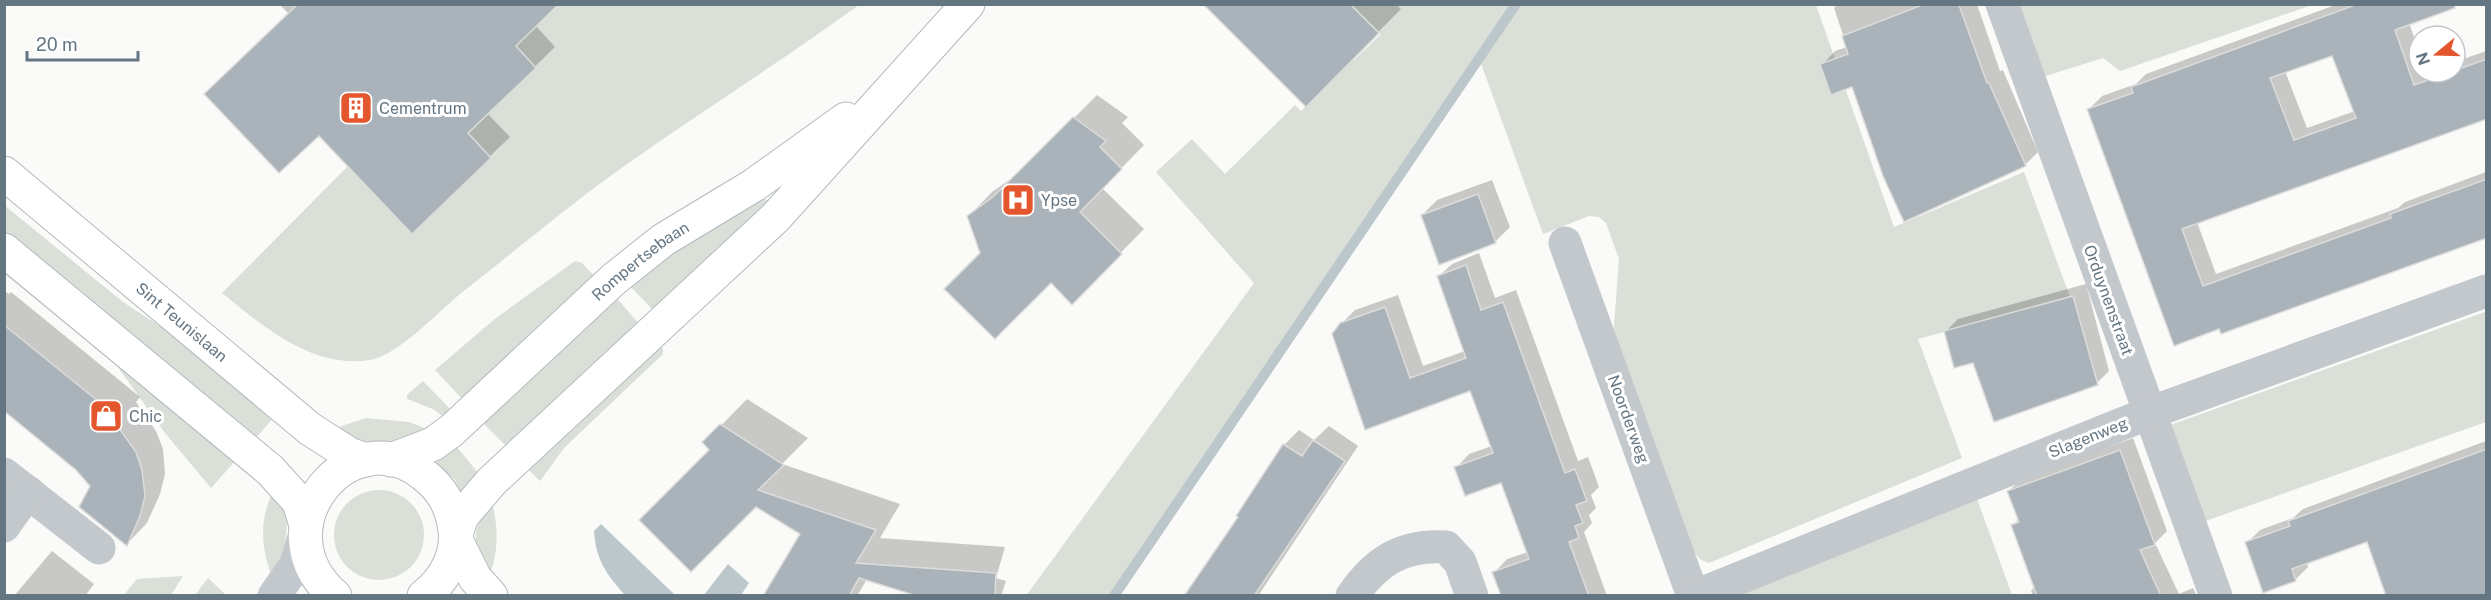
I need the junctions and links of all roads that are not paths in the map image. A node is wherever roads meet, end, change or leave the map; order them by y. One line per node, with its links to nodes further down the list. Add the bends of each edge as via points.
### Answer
1 (968, 4): 3 (street, Rompertsebaan)
2 (2002, 4): 8 (street, Orduynenstraat)
3 (904, 77): 9 (street, Rompertsebaan, via 754,185 663,240 614,279 451,431 433,444); 13 (street, Rompertsebaan, via 775,218 484,489 462,516)
4 (4, 173): 9 (street, Sint Teunislaan, via 310,429 342,450)
5 (1565, 243): 21 (street, Noorderweg)
6 (4, 250): 12 (street, via 270,470 299,502)
7 (2487, 291): 8 (street, Slagenweg)
8 (2149, 413): 21 (street, Slagenweg); 22 (street, Orduynenstraat)
9 (379, 460): 12 (street, Rompertsebaan, via 345,468 326,482 313,500); 13 (street, Sint Teunislaan, via 416,468 437,485 451,508)
10 (16, 483): 11 (street); 14 (street)
11 (6, 524)
12 (305, 528): 15 (street, via 295,566); 16 (street, via 306,552 313,570)
13 (456, 537): 17 (street, Rompertsebaan, via 450,566 436,587); 18 (street, via 475,578)
14 (99, 548)
15 (274, 596)
16 (335, 596)
17 (424, 596)
18 (491, 596)
19 (1352, 596): 20 (street, via 1368,573 1385,559 1425,546 1446,547 1460,562)
20 (1472, 596)
21 (1694, 596)
22 (2216, 596)

